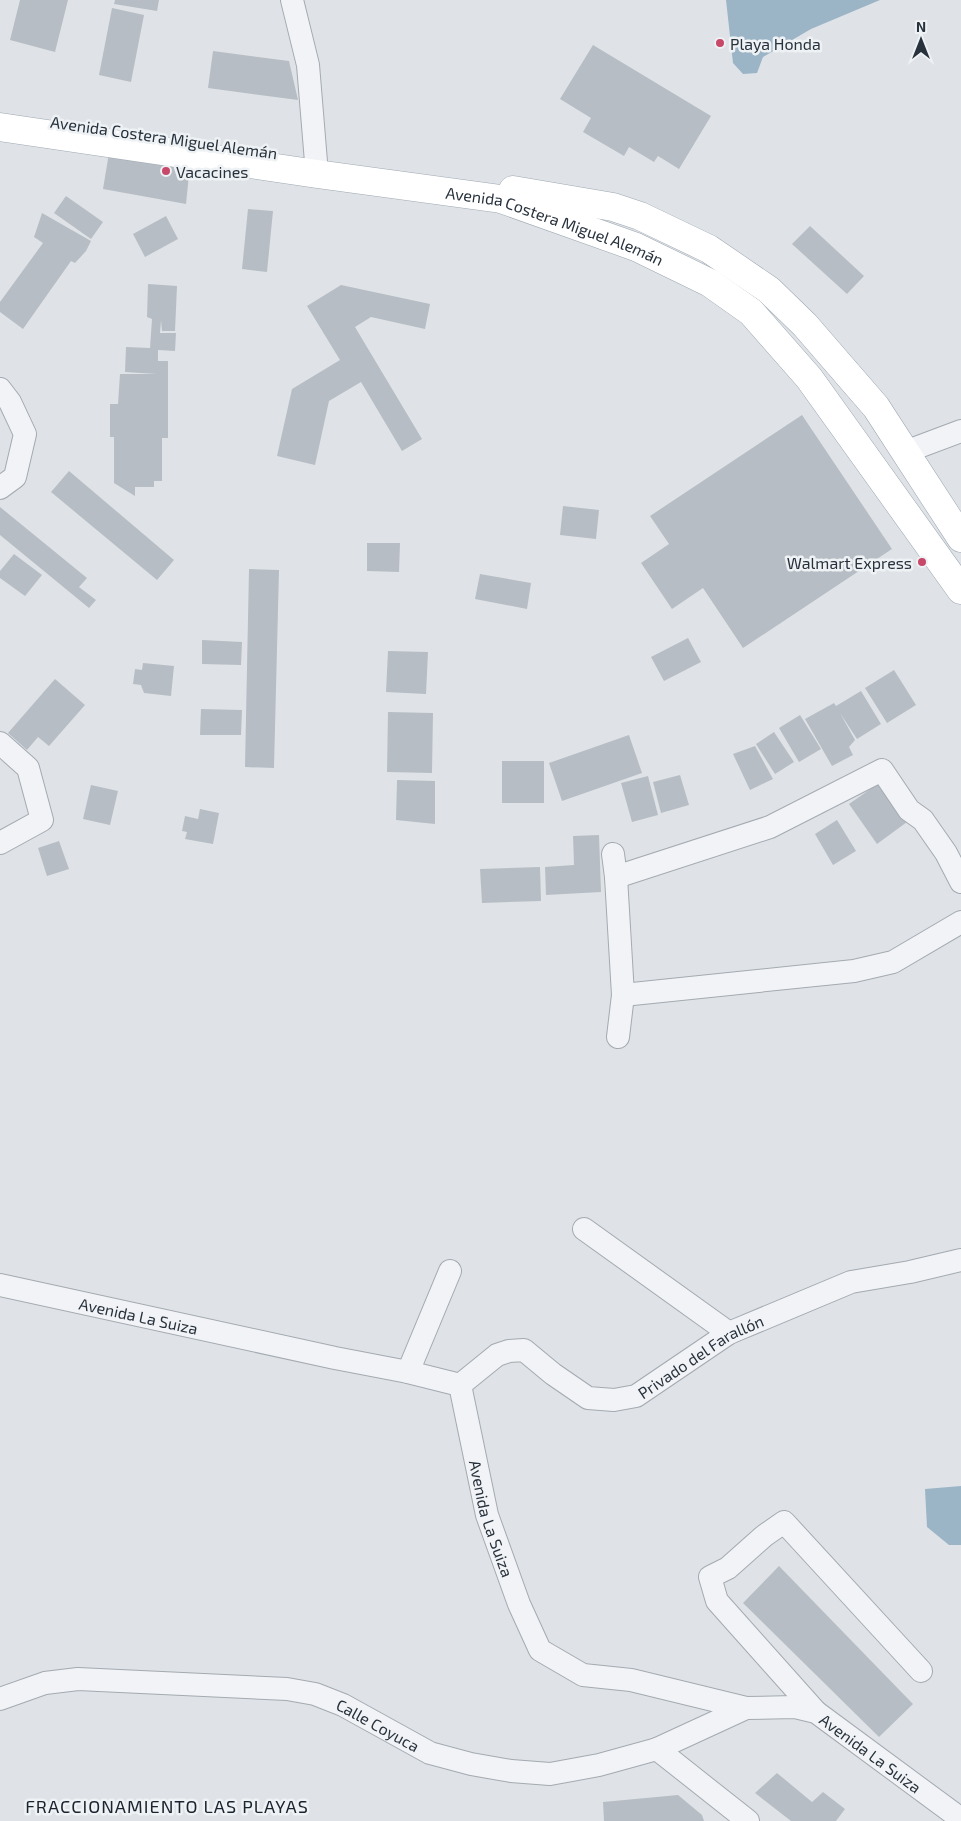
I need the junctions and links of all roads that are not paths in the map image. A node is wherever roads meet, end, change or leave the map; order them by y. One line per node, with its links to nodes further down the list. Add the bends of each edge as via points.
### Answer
1 (292, 0): 4 (street, via 308,64)
2 (0, 108): 4 (main road, Avenida Costera Miguel Alemán, via 25,117)
3 (0, 127): 4 (main road, Avenida Costera Miguel Alemán)
4 (316, 166): 7 (main road, Avenida Costera Miguel Alemán, via 613,206 709,249 769,290 805,325 876,407); 10 (main road, Avenida Costera Miguel Alemán, via 501,199 636,247 710,283 751,312 809,378)
5 (0, 389): 8 (street, via 26,434 15,477)
6 (961, 431): 7 (street)
7 (905, 452): 9 (main road, Avenida Costera Miguel Alemán)
8 (0, 488)
9 (961, 538)
10 (961, 590)
11 (0, 744): 12 (street, via 28,768 42,820)
12 (0, 842)
13 (954, 847): 15 (street, via 909,810 882,770 770,827); 16 (street)
14 (613, 854): 15 (street)
15 (616, 877): 18 (street)
16 (961, 882)
17 (961, 922): 18 (street, via 893,962 854,971)
18 (623, 995): 19 (street)
19 (618, 1037)
20 (584, 1229): 24 (street)
21 (961, 1260): 24 (street, Privado del Farallón, via 851,1282)
22 (450, 1271): 25 (street)
23 (0, 1285): 25 (street, Avenida La Suiza)
24 (729, 1333): 26 (street, Privado del Farallón, via 636,1396 614,1400 588,1398 524,1350 497,1355)
25 (408, 1372): 26 (street, Avenida La Suiza)
26 (460, 1386): 29 (street, Avenida La Suiza, via 487,1515 519,1604 540,1650 583,1675 631,1680)
27 (921, 1671): 30 (street, via 784,1522 728,1568 710,1577 717,1601)
28 (0, 1699): 31 (street, Calle Coyuca, via 45,1683 78,1679 287,1689 314,1694 343,1705 430,1753 471,1764 550,1774 599,1765)
29 (746, 1708): 30 (street, Avenida La Suiza, via 795,1707); 31 (street, Calle Coyuca)
30 (816, 1712): 32 (street, Avenida La Suiza)
31 (657, 1748): 33 (street)
32 (961, 1819)
33 (748, 1821)

